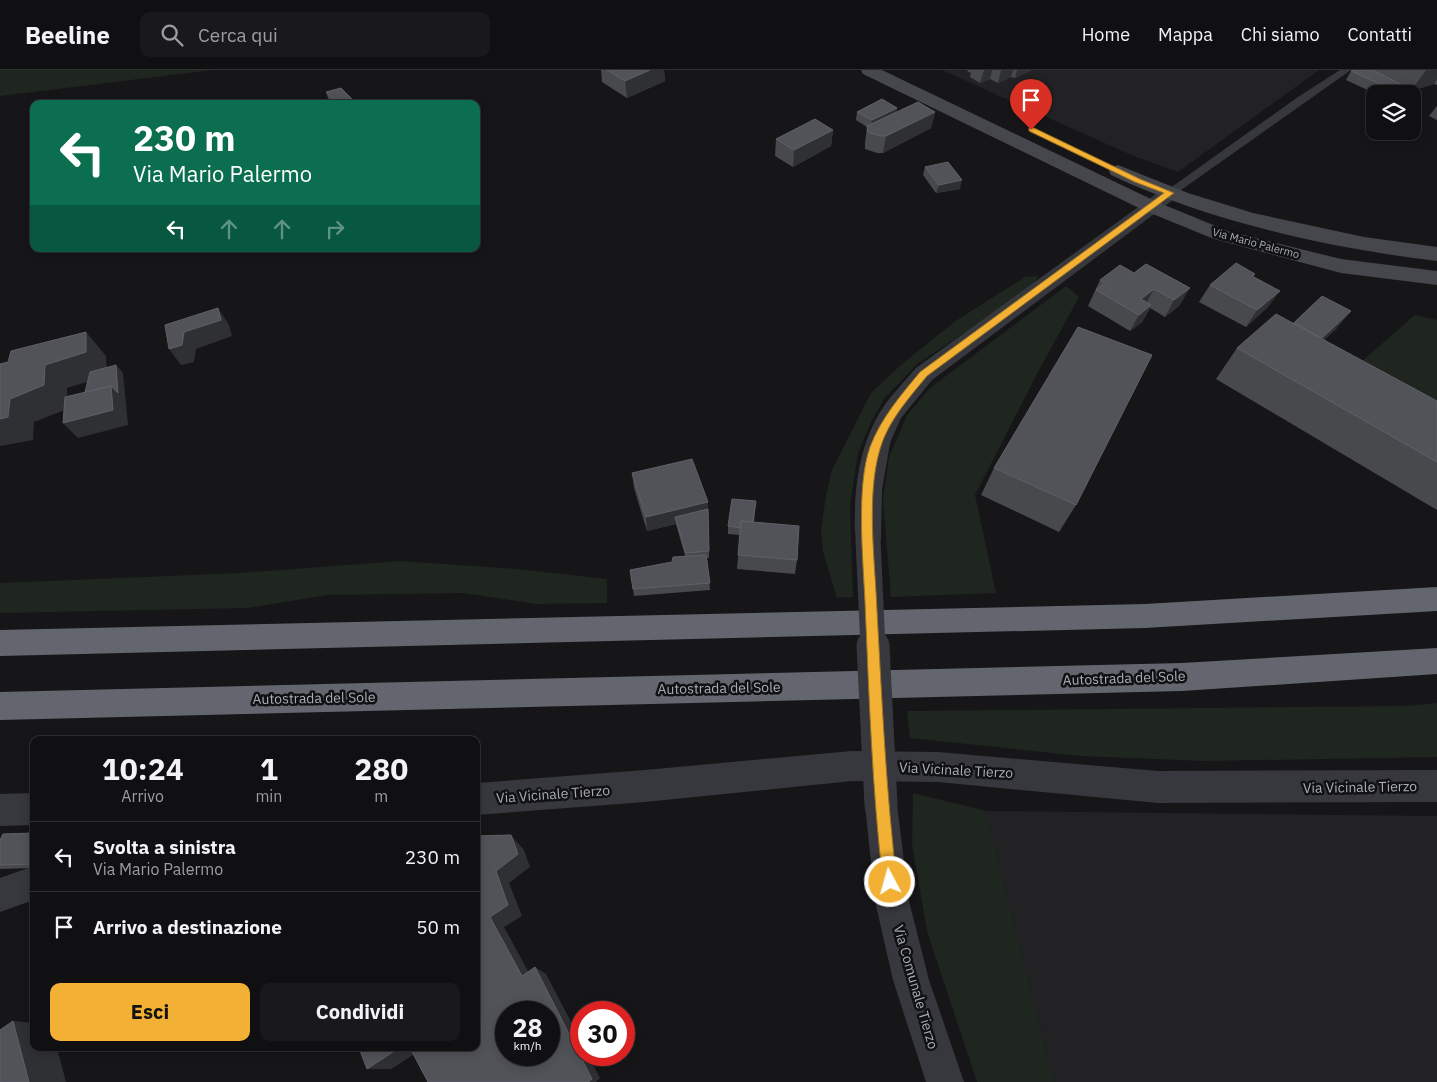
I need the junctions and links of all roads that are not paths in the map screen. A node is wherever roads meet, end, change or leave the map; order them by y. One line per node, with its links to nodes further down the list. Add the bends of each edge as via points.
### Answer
1 (869, 70): 5 (street, Via Mario Palermo)
2 (908, 70): 4 (street, Via Mario Palermo, via 1138,181)
3 (1346, 70): 4 (lane, via 1302,97)
4 (1170, 193): 5 (street, Via Comunale Tierzo); 6 (street, Via Mario Palermo, via 1248,218 1340,239)
5 (1150, 206): 7 (street, Via Mario Palermo, via 1221,236 1341,266); 18 (street, Via Comunale Tierzo, bridge, via 924,374 892,413 875,447 869,479 868,539 881,805 892,901 912,980)
6 (1437, 254)
7 (1437, 278)
8 (1437, 599): 9 (highway, via 1145,616)
9 (0, 644)
10 (1437, 661): 11 (highway, Autostrada del Sole, via 1182,677)
11 (0, 706)
12 (1437, 786): 13 (street, Via Vicinale Tierzo, via 1158,787 1018,773 852,766)
13 (480, 799)
14 (30, 809): 15 (street)
15 (0, 810)
16 (30, 884): 17 (street)
17 (0, 895)
18 (945, 1082)

